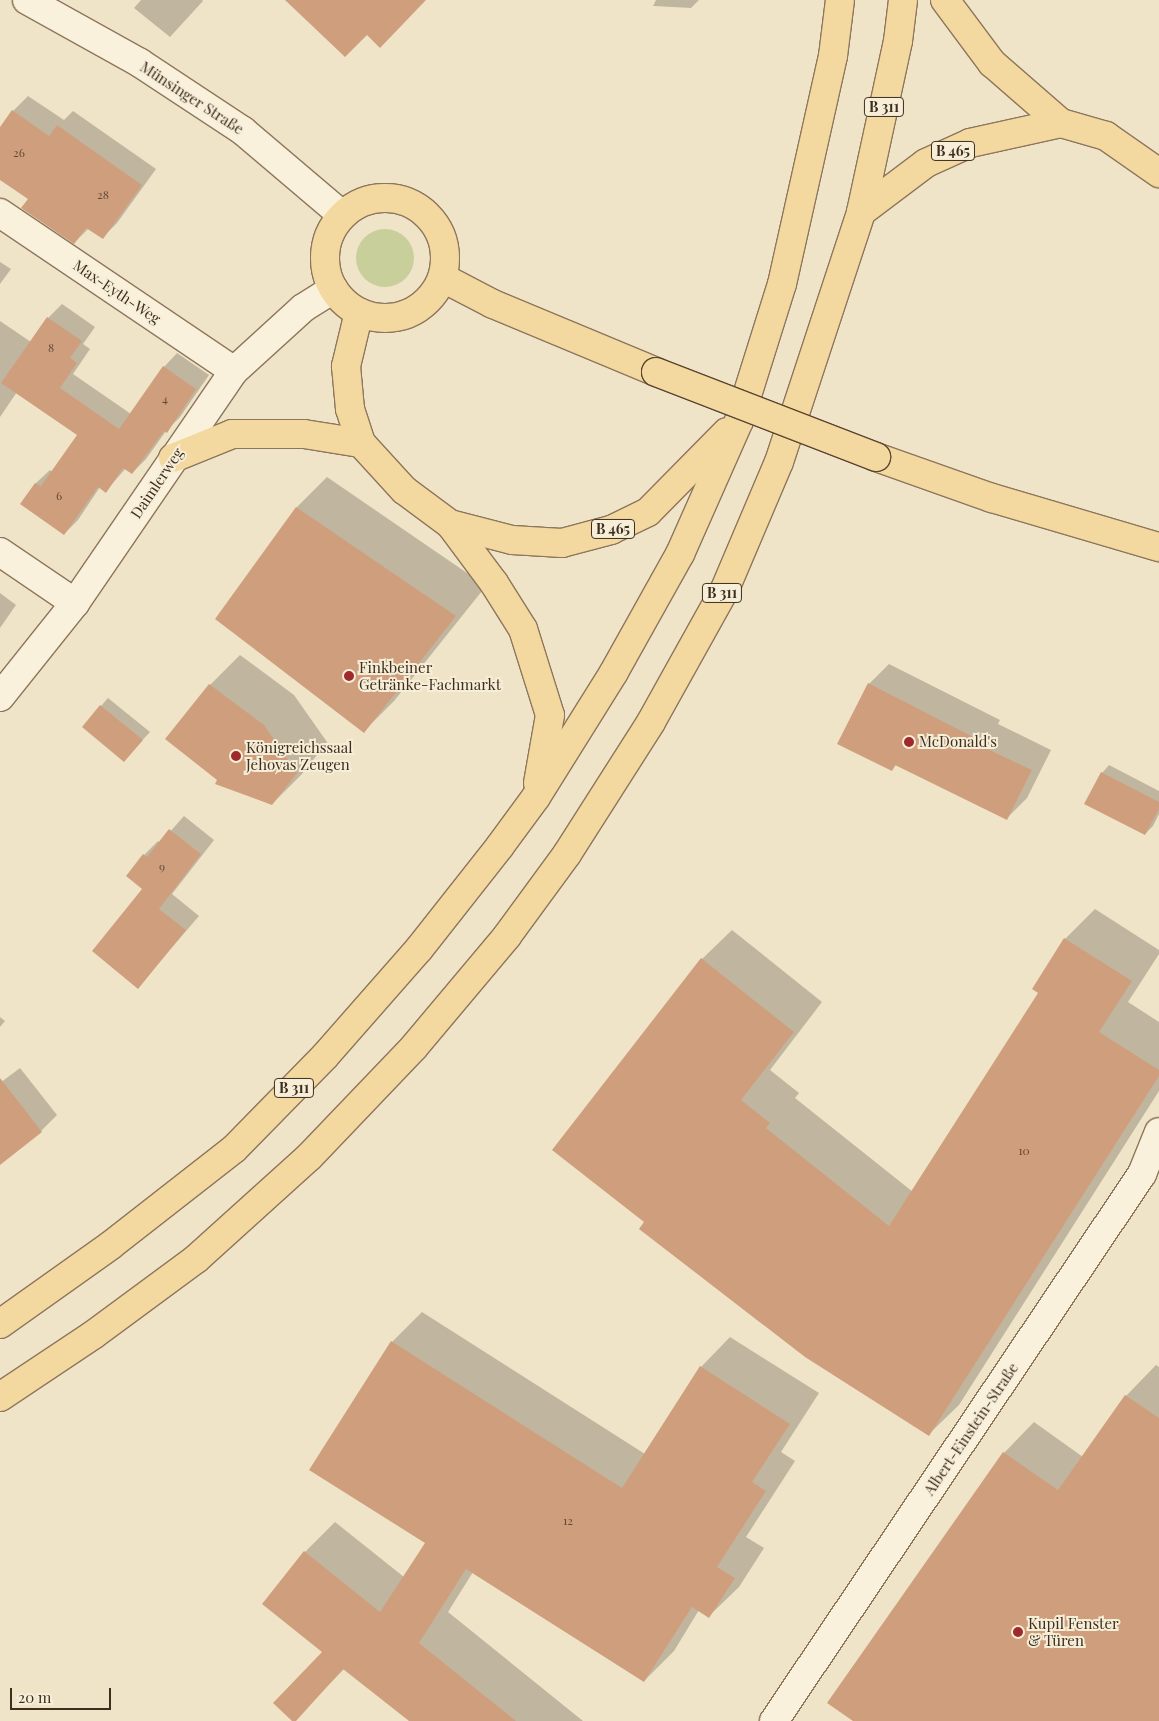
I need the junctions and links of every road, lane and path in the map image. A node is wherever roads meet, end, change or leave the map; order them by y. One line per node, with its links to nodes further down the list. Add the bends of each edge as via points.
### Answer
1 (27, 0): 9 (street, Münsinger Straße, via 140,63 243,131)
2 (840, 0): 14 (main road, B 311, via 833,56 782,284)
3 (903, 0): 7 (main road, B 311, via 898,41)
4 (945, 0): 5 (main road, B 465, via 992,63)
5 (1061, 123): 6 (main road, B 465, via 1106,136); 7 (main road, B 465, via 970,143 926,163)
6 (1159, 173)
7 (861, 212): 25 (main road, B 311, via 778,462 725,589 651,722 567,854 507,936 414,1047 310,1157 196,1259 93,1335)
8 (0, 213): 13 (street, Max-Eyth-Weg)
9 (342, 215): 10 (main road, via 355,205 373,198 398,198 418,206 434,221 444,242 446,261); 11 (main road, via 332,230 325,252 325,268)
10 (443, 278): 12 (main road, via 430,300 412,312 384,319); 18 (main road, bridge, via 493,304 656,372 876,457 992,498)
11 (333, 289): 12 (main road); 13 (street, Daimlerweg, via 303,308)
12 (359, 312): 15 (main road, B 465, via 346,366 350,408)
13 (234, 371): 16 (street, Daimlerweg)
14 (739, 421): 17 (main road, B 465, via 648,512 611,530 562,542 512,540); 22 (main road, B 311, via 680,554 614,672)
15 (361, 443): 16 (main road, via 304,434 232,434); 17 (main road, B 465, via 404,490)
16 (174, 458): 20 (street, Daimlerweg)
17 (450, 524): 22 (main road, B 465, via 494,583 526,637 550,715)
18 (1159, 547)
19 (0, 552): 20 (street)
20 (75, 603): 21 (street, Daimlerweg)
21 (0, 696)
22 (536, 797): 24 (main road, B 311, via 419,949 325,1056 234,1149 111,1245)
23 (1159, 1132): 26 (street, Albert-Einstein-Straße, via 1142,1174)
24 (0, 1324)
25 (0, 1397)
26 (774, 1721)

